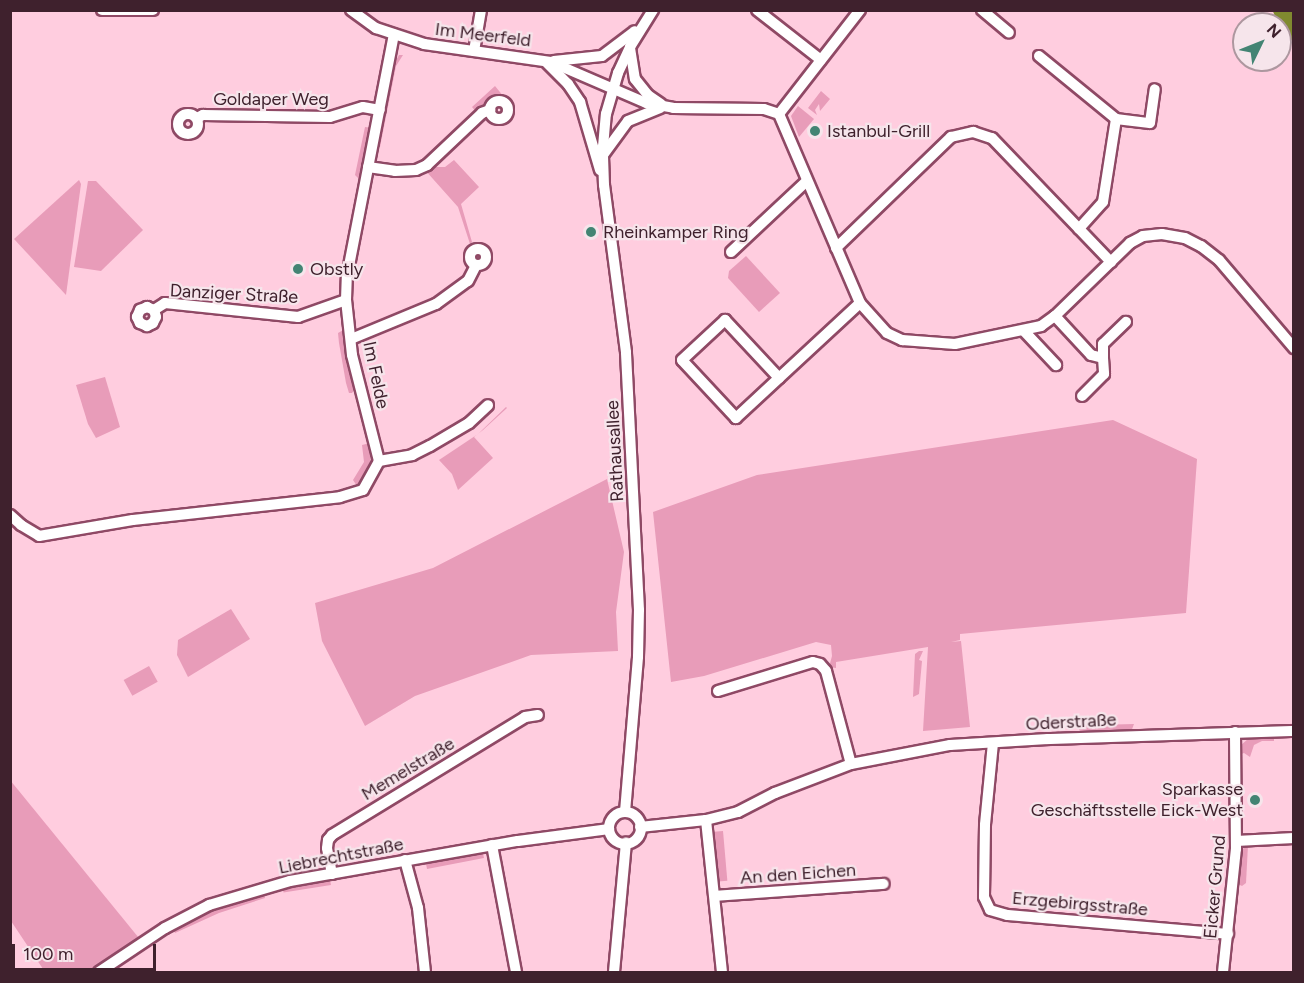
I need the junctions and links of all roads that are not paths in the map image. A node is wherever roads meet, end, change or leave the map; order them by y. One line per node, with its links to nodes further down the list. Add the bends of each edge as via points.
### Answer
1 (102, 10): 2 (street)
2 (153, 10)
3 (351, 10): 11 (street, Im Meerfeld)
4 (481, 10): 13 (street)
5 (653, 10): 9 (street)
6 (757, 10): 16 (street)
7 (860, 10): 16 (street)
8 (982, 10): 10 (street)
9 (644, 23): 12 (street, Rathausallee); 15 (street, via 602,56)
10 (1010, 33)
11 (394, 36): 13 (street, Im Meerfeld); 20 (street, Im Felde)
12 (630, 46): 18 (street, Rathausallee); 19 (street, via 637,82)
13 (474, 51): 15 (street, Im Meerfeld)
14 (1039, 56): 24 (street)
15 (546, 60): 18 (street, Im Meerfeld); 28 (street, via 580,102)
16 (821, 60): 22 (street)
17 (1155, 89): 24 (street, via 1150,123)
18 (612, 90): 19 (street, Im Meerfeld); 25 (street, Rathausallee)
19 (667, 107): 22 (street, via 764,109); 25 (street, via 628,121)
20 (380, 110): 23 (street, Goldaper Weg, via 363,107 330,117); 26 (street, Im Felde)
21 (490, 110): 26 (street, via 482,113 427,165 394,171)
22 (779, 114): 27 (street)
23 (197, 118)
24 (1116, 119): 29 (street, via 1103,202)
25 (603, 156): 28 (street, Rathausallee)
26 (368, 167): 34 (street, Im Felde)
27 (807, 181): 30 (street); 31 (street)
28 (604, 185): 55 (street, Rathausallee, via 626,352 639,610)
29 (1079, 229): 30 (street, via 992,138 973,132 951,137); 32 (street)
30 (836, 248): 35 (street)
31 (731, 252)
32 (1111, 262): 37 (street); 41 (street, via 1143,236 1185,238 1219,260)
33 (476, 265): 40 (street, via 468,280 436,304)
34 (346, 300): 36 (street, Danziger Straße, via 298,316 179,303 165,303); 40 (street, Im Felde)
35 (860, 303): 39 (street, via 887,333 902,340 955,344); 44 (street)
36 (154, 310)
37 (1054, 316): 39 (street, via 1041,326); 42 (street, via 1091,355)
38 (1126, 322): 42 (street, via 1104,344)
39 (1024, 331): 43 (street)
40 (351, 339): 47 (street, Im Felde)
41 (1293, 348)
42 (1103, 358): 45 (street, via 1104,374)
43 (1056, 365)
44 (779, 378): 44 (street, via 725,320 682,360 736,418)
45 (1082, 396)
46 (488, 405): 47 (street, via 469,423 430,446 412,455)
47 (379, 461): 48 (street, via 363,490 340,497 133,520 39,536)
48 (10, 515)
49 (718, 691): 54 (street, via 813,662 820,664 826,671)
50 (538, 715): 64 (street, Memelstraße, via 525,717 332,835 327,848)
51 (1293, 731): 52 (street, Oderstraße)
52 (1235, 732): 53 (street, Oderstraße); 60 (street, Eicker Grund)
53 (993, 743): 54 (street, Oderstraße, via 950,745); 67 (street, Erzgebirgsstraße, via 984,897 990,910 1007,915)
54 (851, 764): 56 (street, Oderstraße, via 775,793 738,812)
55 (625, 812): 57 (street, via 637,818); 58 (street, via 615,815)
56 (706, 820): 57 (street, Oderstraße); 66 (street)
57 (640, 827): 61 (street, via 636,838)
58 (609, 829): 61 (street, via 614,839); 62 (street, Liebrechtstraße)
59 (1293, 838): 60 (street)
60 (1236, 841): 67 (street, Eicker Grund)
61 (626, 843): 71 (street)
62 (492, 845): 63 (street, Liebrechtstraße); 70 (street)
63 (405, 860): 64 (street, Liebrechtstraße); 69 (street, via 418,908)
64 (332, 874): 68 (street, Liebrechtstraße, via 290,881 209,905 165,928)
65 (884, 884): 66 (street, An den Eichen)
66 (715, 896): 72 (street)
67 (1228, 934): 73 (street, Eicker Grund)
68 (99, 972)
69 (425, 972)
70 (516, 972)
71 (614, 972)
72 (722, 972)
73 (1223, 972)

